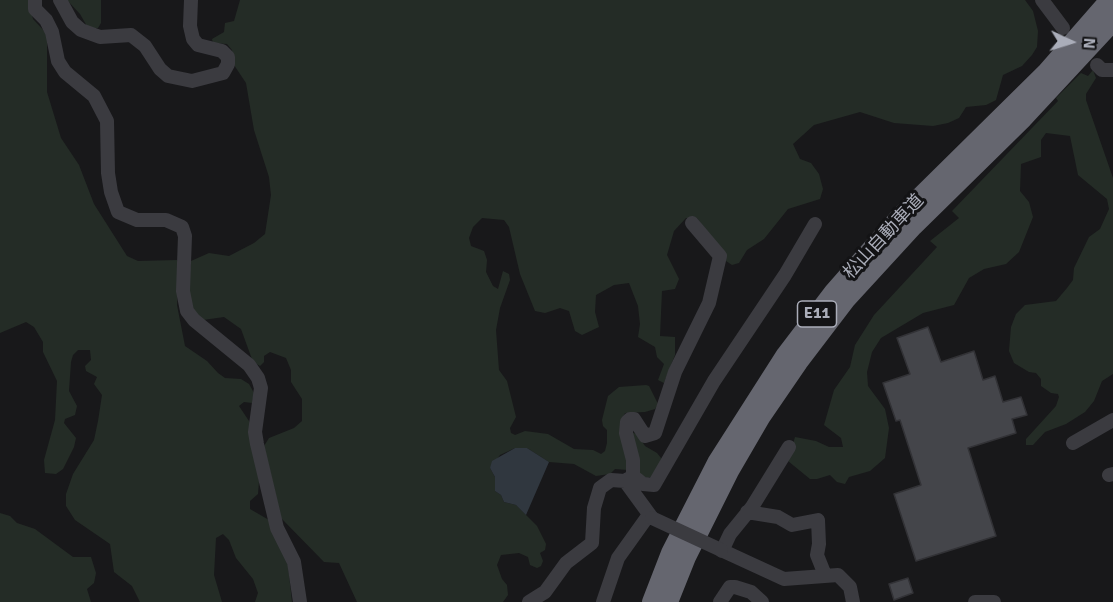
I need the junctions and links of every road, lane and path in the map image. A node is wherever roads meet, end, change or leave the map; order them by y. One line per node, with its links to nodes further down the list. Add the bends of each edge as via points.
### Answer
1 (35, 0): 20 (street, via 35,9 52,32 58,61 65,72 94,96 107,121 108,172 118,212 137,220 166,220 182,227 187,311 249,365 258,378 261,388 257,444 277,528 294,562)
2 (60, 0): 3 (street, via 81,30 100,37 131,35 145,46 168,76 192,81 223,73 228,57 222,51 198,45 193,39)
3 (190, 0)
4 (1042, 0): 7 (street)
5 (1110, 0): 23 (highway, 松山自動車道 / E11, via 1047,72 900,217 827,301 754,402 723,453 672,553)
6 (1113, 21): 24 (highway, 松山自動車道 / E11, via 846,299 761,416 729,471)
7 (1063, 28)
8 (1097, 65): 9 (street, via 1102,70)
9 (1113, 70)
10 (692, 223): 15 (street, via 720,256 709,303 675,372 655,433 645,436 634,419 627,422 633,460)
11 (815, 224): 15 (street, via 714,381 657,481 649,486)
12 (1113, 420): 13 (street)
13 (1074, 443)
14 (789, 447): 16 (street)
15 (629, 479): 17 (street); 21 (street, via 611,480 600,488 594,508 592,543 566,563 545,592)
16 (747, 512): 18 (street); 19 (street, via 778,517 792,525 818,520 817,555)
17 (650, 517): 18 (street, bridge); 22 (street, via 618,558)
18 (722, 550): 19 (street, via 784,579)
19 (825, 575): 27 (street, via 845,579)
20 (300, 602)
21 (529, 602)
22 (603, 602)
23 (652, 602)
24 (668, 602)
25 (720, 602): 26 (street, via 735,586)
26 (762, 602)
27 (853, 602)
28 (975, 602): 29 (street)
29 (994, 602)

